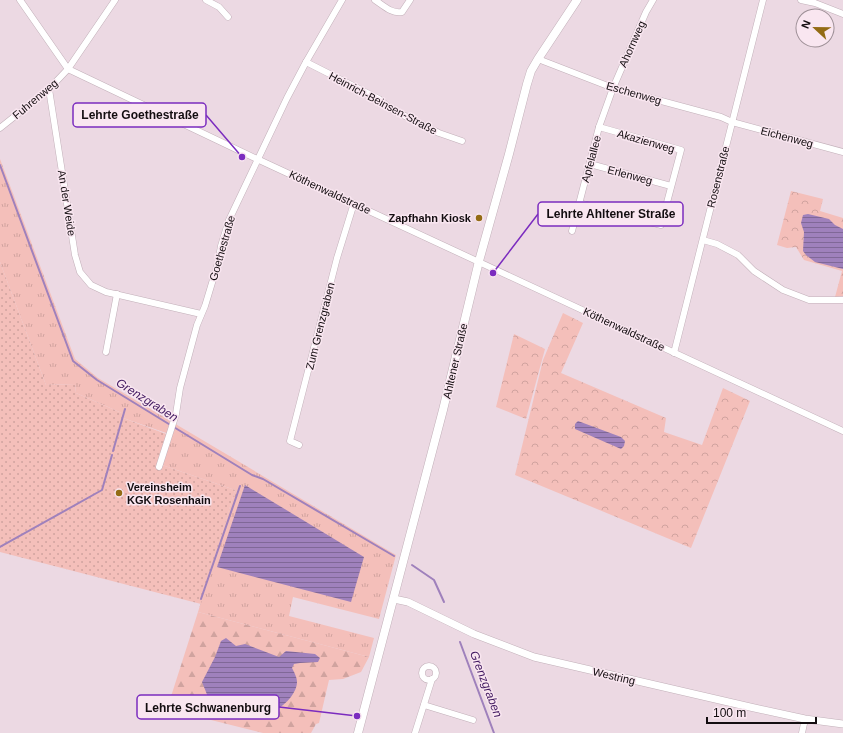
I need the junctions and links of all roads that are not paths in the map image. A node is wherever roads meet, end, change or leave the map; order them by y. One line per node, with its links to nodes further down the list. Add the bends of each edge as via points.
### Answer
1 (20, 0): 15 (street, Köthenwaldstraße)
2 (115, 0): 15 (street, Fuhrenweg)
3 (206, 0): 12 (street, via 219,7)
4 (342, 0): 14 (street, Goethestraße)
5 (375, 0): 6 (street, via 397,13 402,12)
6 (410, 0)
7 (577, 0): 13 (main road, Ahltener Straße)
8 (654, 0): 16 (street, Ahornweg, via 646,12)
9 (763, 0): 18 (street, Rosenstraße)
10 (801, 0): 11 (street)
11 (843, 14)
12 (228, 17)
13 (538, 59): 16 (street, Eschenweg); 30 (main road, Ahltener Straße, via 527,84)
14 (306, 62): 21 (street, Heinrich-Beinsen-Straße, via 379,99 391,109 439,133); 23 (street, Goethestraße)
15 (68, 69): 17 (street, Fuhrenweg); 23 (street, Köthenwaldstraße)
16 (613, 88): 18 (street, Eschenweg); 19 (street, Apfelallee)
17 (48, 89): 20 (street, Fuhrenweg); 31 (street, An der Weide, via 80,272 91,284 106,292)
18 (732, 122): 22 (street, Eichenweg); 29 (street, Rosenstraße)
19 (599, 127): 24 (street, Apfelallee); 25 (street, Akazienweg, via 681,150)
20 (0, 128)
21 (462, 141)
22 (843, 152)
23 (257, 159): 26 (street, Köthenwaldstraße); 33 (street, Goethestraße, via 229,220)
24 (590, 164): 25 (street, Erlenweg); 27 (street, Apfelallee)
25 (671, 186): 27 (street, via 661,224)
26 (354, 203): 30 (street, Köthenwaldstraße); 37 (street, Zum Grenzgraben, via 290,441)
27 (579, 203): 28 (street, Apfelallee)
28 (572, 231)
29 (703, 240): 32 (street, via 738,255 754,272 783,290 809,300); 35 (street, Rosenstraße)
30 (479, 261): 35 (street, Köthenwaldstraße); 39 (main road, Ahltener Straße)
31 (117, 294): 33 (street, An der Weide); 34 (street)
32 (843, 300)
33 (201, 314): 38 (street, Goethestraße, via 180,388 177,409)
34 (106, 352)
35 (674, 353): 36 (street, Köthenwaldstraße)
36 (843, 431)
37 (299, 445)
38 (159, 467)
39 (394, 599): 42 (street, Westring, via 408,602 474,634 534,657); 45 (main road, Ahltener Straße)
40 (432, 679): 41 (street)
41 (424, 705): 43 (street); 46 (street)
42 (805, 719): 44 (street, Westring); 47 (street)
43 (473, 720)
44 (843, 724)
45 (359, 733)
46 (415, 733)
47 (802, 733)

